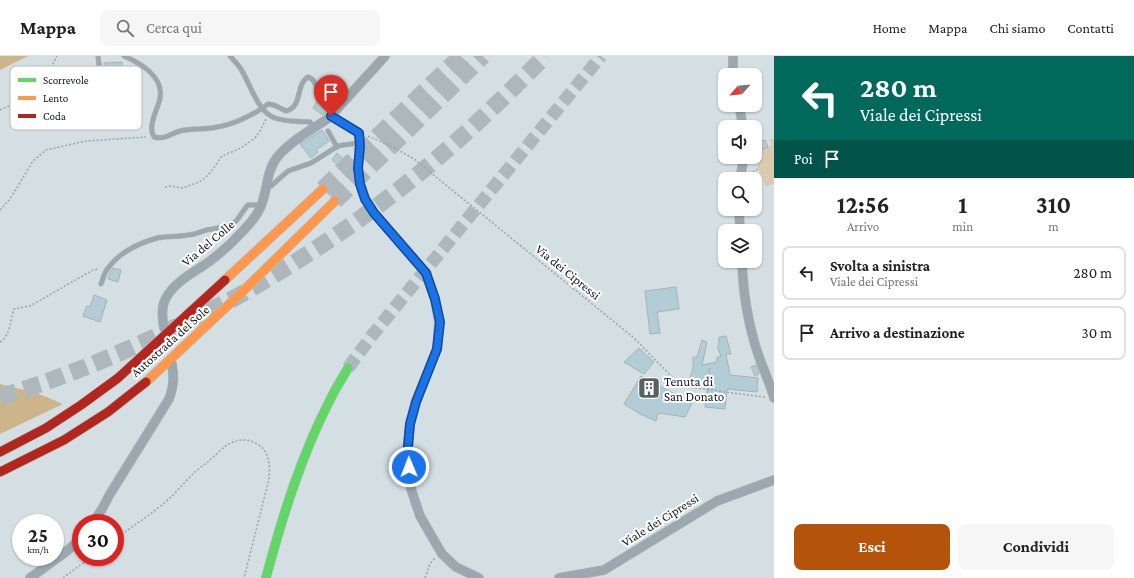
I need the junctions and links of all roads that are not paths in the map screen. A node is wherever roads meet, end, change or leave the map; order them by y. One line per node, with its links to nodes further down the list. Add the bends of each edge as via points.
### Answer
1 (98, 56): 6 (lane)
2 (124, 56): 7 (lane)
3 (230, 56): 11 (lane, via 241,69)
4 (385, 56): 12 (street, Via del Colle)
5 (733, 56): 9 (street)
6 (99, 66)
7 (142, 66)
8 (142, 66): 11 (lane, via 158,84 160,92 151,126 154,137 160,139 181,131 217,128)
9 (733, 68)
10 (318, 92): 11 (lane, via 315,82 308,77 302,85 297,103 290,110 282,110 271,104)
11 (262, 109): 13 (lane, via 276,118 310,122)
12 (331, 116): 13 (street, Via del Colle); 15 (street, via 359,133)
13 (314, 127): 17 (street, Via del Colle, via 273,161)
14 (328, 131): 16 (lane)
15 (360, 144): 16 (lane); 34 (street, via 358,168 365,199 426,273 440,322 437,349 410,424 408,446 411,489 420,516 441,552 456,567)
16 (337, 147): 17 (lane, via 288,172 271,186)
17 (266, 185): 20 (street, Via del Colle)
18 (323, 188): 27 (main road, Autostrada del Sole, via 118,378 46,428)
19 (335, 201): 28 (main road, Autostrada del Sole, via 152,377 108,412 64,440)
20 (261, 206): 22 (lane, via 248,205 236,222 225,227 142,243 116,259 107,270); 23 (street, Via del Colle, via 237,238 173,289 166,298 163,308)
21 (742, 268): 26 (street, via 748,316 758,354 772,389)
22 (101, 284)
23 (164, 328)
24 (172, 364): 30 (street, via 174,387 169,398)
25 (348, 368): 33 (main road, via 327,403 303,458 282,519)
26 (770, 397)
27 (0, 452)
28 (0, 472)
29 (774, 480): 35 (street, Viale dei Cipressi, via 717,501 604,570)
30 (99, 514)
31 (72, 546): 32 (street)
32 (30, 578)
33 (266, 578)
34 (479, 578)
35 (558, 578)

